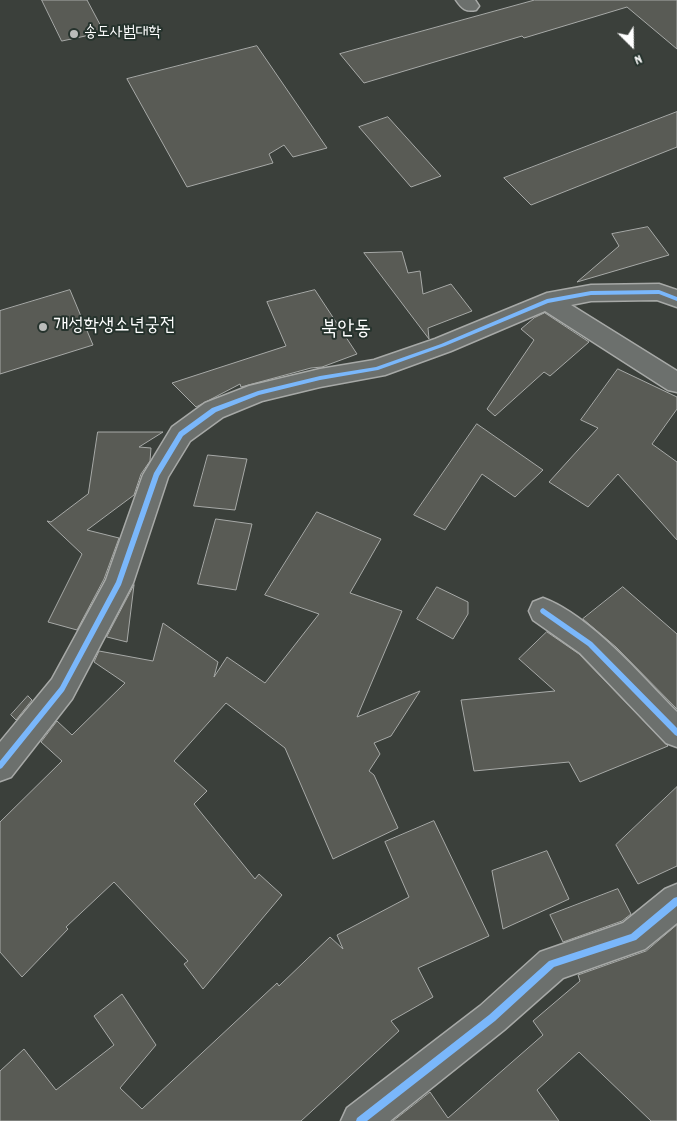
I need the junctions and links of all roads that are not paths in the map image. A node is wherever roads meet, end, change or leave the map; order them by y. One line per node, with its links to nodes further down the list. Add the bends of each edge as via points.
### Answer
1 (677, 299): 2 (street, via 659,292 620,292 591,293)
2 (547, 301): 3 (street); 6 (street, via 376,369 258,393 214,410 181,434 156,476 119,584 62,689)
3 (677, 383)
4 (543, 611): 5 (street, via 590,644)
5 (677, 733)
6 (0, 766)
7 (677, 901): 8 (street, via 633,938 552,964 492,1018)
8 (360, 1121)

